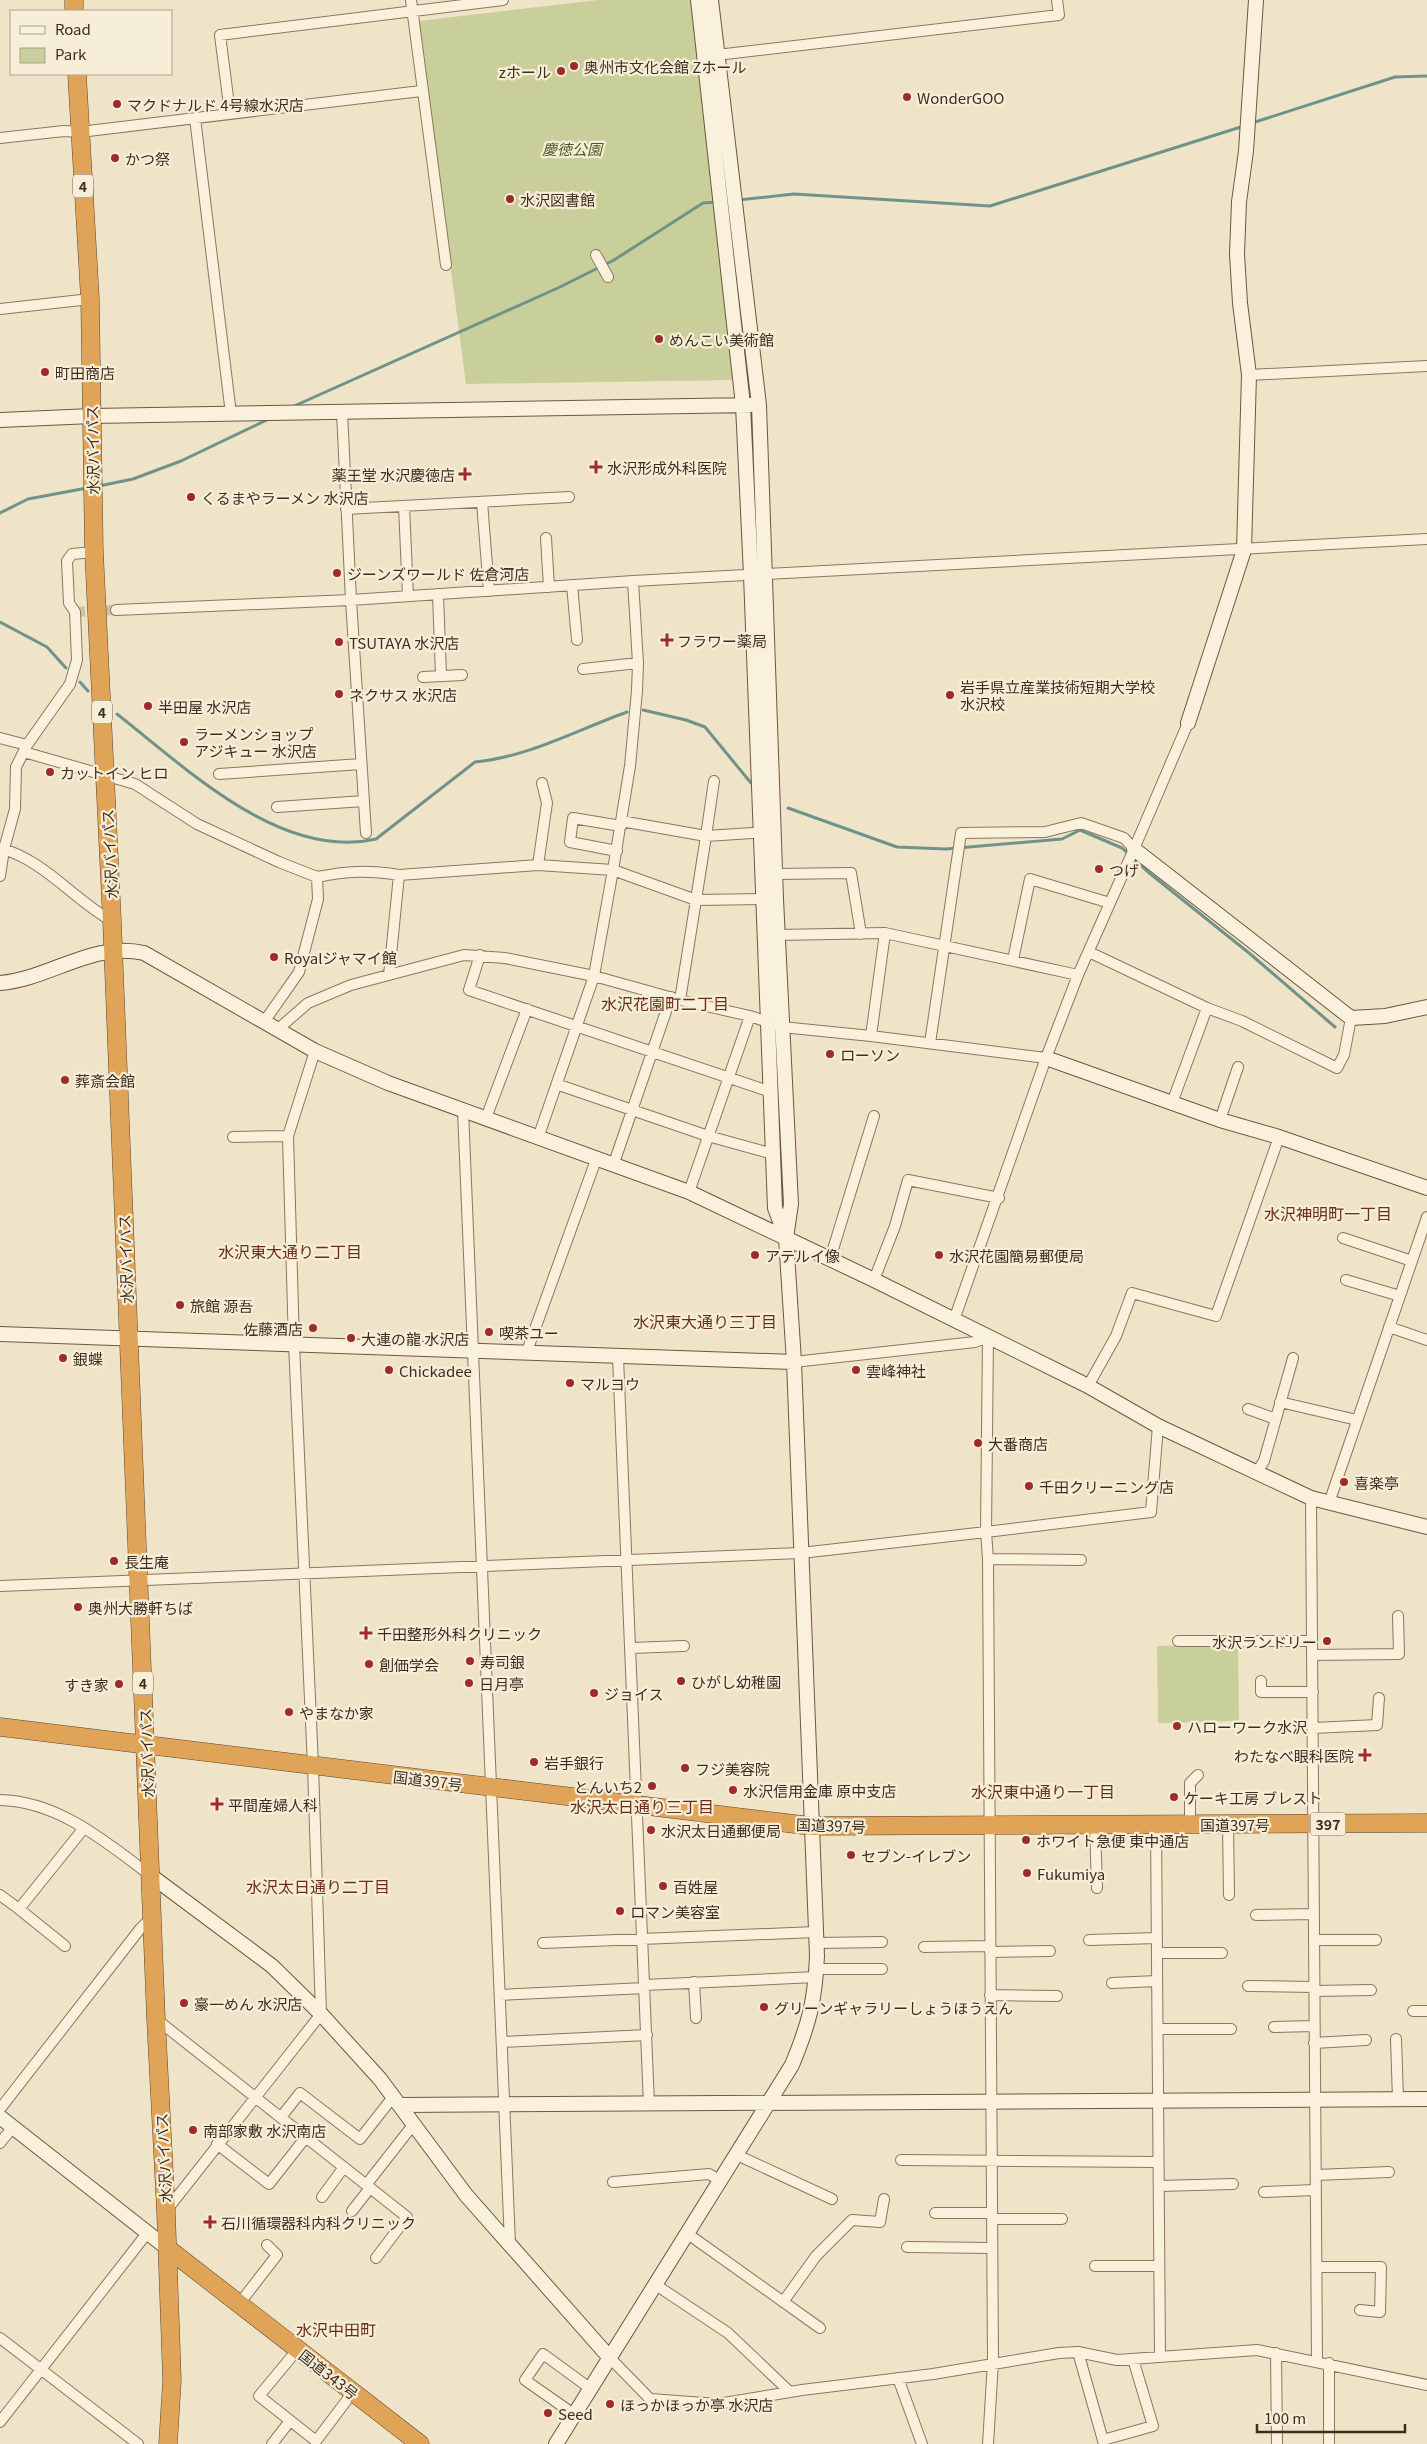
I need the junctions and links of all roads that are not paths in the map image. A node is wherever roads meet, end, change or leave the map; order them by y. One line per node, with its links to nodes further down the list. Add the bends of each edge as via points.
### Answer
1 (503, 0): 6 (street)
2 (698, 0): 22 (street)
3 (711, 0): 7 (street)
4 (1057, 0): 7 (street, via 1059,15)
5 (1256, 0): 20 (street, via 1246,151 1239,202 1238,254)
6 (412, 5): 9 (street); 10 (street, via 220,35)
7 (717, 55): 21 (street)
8 (77, 75): 12 (highway, 水沢バイパス / 4)
9 (422, 90): 10 (street); 15 (street)
10 (230, 113): 11 (street)
11 (194, 118): 12 (street); 24 (street)
12 (80, 132): 13 (street); 17 (highway, 水沢バイパス / 4)
13 (0, 138)
14 (598, 257): 16 (street)
15 (446, 265)
16 (607, 275)
17 (90, 299): 18 (street); 25 (highway, 水沢バイパス / 4)
18 (0, 309)
19 (1427, 366): 20 (street)
20 (1249, 375): 33 (street)
21 (759, 405): 22 (street); 35 (street)
22 (743, 406): 23 (street); 35 (street)
23 (342, 412): 24 (street); 30 (street)
24 (231, 414): 25 (street)
25 (92, 416): 26 (street); 34 (highway, 水沢バイパス / 4)
26 (0, 420)
27 (569, 497): 28 (street)
28 (482, 502): 29 (street); 39 (street)
29 (404, 506): 30 (street); 41 (street)
30 (346, 509): 42 (street)
31 (546, 538): 38 (street)
32 (1427, 539): 33 (street)
33 (1244, 550): 35 (street); 50 (street)
34 (94, 552): 52 (street, via 72,554 67,561 69,602 75,612 77,660 70,684); 55 (highway, 水沢バイパス / 4)
35 (758, 575): 36 (street); 61 (street)
36 (633, 581): 37 (street); 45 (street)
37 (572, 585): 38 (street); 44 (street)
38 (548, 587): 39 (street)
39 (489, 591): 40 (street)
40 (438, 594): 41 (street); 48 (street)
41 (408, 596): 42 (street)
42 (351, 600): 43 (street); 53 (street)
43 (116, 610)
44 (577, 640)
45 (638, 663): 46 (street); 60 (street, via 630,766)
46 (583, 669)
47 (462, 675): 48 (street)
48 (441, 676): 49 (street)
49 (423, 677)
50 (1188, 723): 65 (street)
51 (0, 738): 52 (street)
52 (26, 748): 55 (street); 64 (street, via 16,767 15,809)
53 (362, 764): 54 (street); 58 (street)
54 (219, 774)
55 (105, 776): 72 (street, via 135,784 197,824); 76 (highway, 水沢バイパス / 4)
56 (714, 781): 63 (street)
57 (542, 783): 67 (street, via 547,803)
58 (364, 801): 59 (street); 62 (street)
59 (278, 806)
60 (621, 824): 63 (street); 66 (street); 66 (street, via 573,818 570,842)
61 (768, 832): 63 (street); 69 (street); 73 (street)
62 (366, 833)
63 (706, 836): 74 (street)
64 (2, 849): 71 (street); 76 (street, via 28,860)
65 (1134, 849): 75 (street); 80 (street, via 1124,838 1081,823 1045,832 961,833); 94 (street)
66 (616, 851): 68 (street)
67 (538, 865): 68 (street); 70 (street)
68 (613, 870): 74 (street); 87 (street)
69 (775, 874): 73 (street); 78 (street, via 851,873)
70 (399, 875): 72 (street, via 351,871); 85 (street)
71 (0, 876)
72 (317, 878): 95 (street, via 318,899 299,972)
73 (770, 899): 74 (street); 79 (street); 96 (street)
74 (696, 900): 89 (street)
75 (1110, 903): 82 (street); 84 (street, via 1030,879)
76 (112, 921): 81 (highway, 水沢バイパス / 4)
77 (885, 933): 78 (street); 80 (street); 100 (street)
78 (861, 934): 79 (street)
79 (778, 936): 98 (street)
80 (944, 944): 84 (street); 101 (street)
81 (112, 951): 88 (street, via 76,959 28,979); 95 (street, via 128,949 144,953); 138 (highway, 水沢バイパス / 4)
82 (1088, 952): 86 (street); 91 (street)
83 (480, 955): 85 (street, via 464,955); 87 (street); 92 (street, via 469,990)
84 (1013, 960): 86 (street)
85 (389, 975): 99 (street, via 308,1003)
86 (1078, 975): 104 (street)
87 (594, 976): 89 (street); 97 (street)
88 (0, 983)
89 (676, 999): 93 (street); 103 (street)
90 (1427, 1007): 94 (street, via 1384,1016)
91 (1206, 1008): 94 (street, via 1242,1021 1337,1068 1344,1055); 109 (street)
92 (527, 1009): 97 (street); 113 (street)
93 (750, 1016): 96 (street); 106 (street)
94 (1350, 1018)
95 (264, 1022): 99 (street)
96 (769, 1023): 98 (street); 108 (street)
97 (578, 1025): 103 (street); 107 (street)
98 (782, 1027): 100 (street); 127 (street, via 791,1204)
99 (277, 1030): 102 (street)
100 (871, 1036): 101 (street)
101 (930, 1043): 104 (street)
102 (315, 1051): 110 (street, via 388,1083); 115 (street)
103 (653, 1052): 106 (street); 111 (street)
104 (1046, 1058): 109 (street); 125 (street)
105 (1238, 1067): 114 (street)
106 (728, 1077): 108 (street); 116 (street)
107 (559, 1085): 111 (street); 119 (street)
108 (771, 1092): 120 (street)
109 (1172, 1103): 114 (street)
110 (463, 1110): 113 (street); 141 (street)
111 (633, 1110): 116 (street); 122 (street)
112 (874, 1116): 129 (street)
113 (486, 1118): 119 (street)
114 (1220, 1120): 118 (street)
115 (288, 1136): 117 (street); 140 (street)
116 (708, 1136): 120 (street); 124 (street)
117 (233, 1137)
118 (1279, 1137): 123 (street); 146 (street, via 1216,1316 1132,1293 1116,1336)
119 (538, 1138): 121 (street)
120 (773, 1154): 127 (street, via 775,1208)
121 (597, 1157): 122 (street); 142 (street)
122 (614, 1163): 124 (street)
123 (1427, 1188)
124 (689, 1192): 127 (street)
125 (999, 1198): 131 (street, via 908,1180); 134 (street)
126 (1427, 1217): 130 (street)
127 (786, 1238): 129 (street); 145 (street)
128 (1343, 1238): 130 (street)
129 (830, 1259): 131 (street)
130 (1412, 1261): 133 (street)
131 (874, 1280): 134 (street)
132 (1346, 1280): 133 (street)
133 (1400, 1296): 135 (street)
134 (954, 1320): 137 (street)
135 (1389, 1327): 139 (street); 150 (street)
136 (0, 1334): 138 (street)
137 (988, 1336): 145 (street, via 975,1342); 146 (street); 156 (street)
138 (129, 1339): 140 (street); 163 (highway, 水沢バイパス / 4)
139 (1427, 1340)
140 (294, 1344): 141 (street); 162 (street)
141 (473, 1351): 142 (street); 161 (street)
142 (526, 1354): 143 (street)
143 (618, 1357): 145 (street); 159 (street)
144 (1293, 1358): 147 (street)
145 (794, 1362): 157 (street)
146 (1088, 1386): 151 (street)
147 (1280, 1402): 149 (street); 150 (street)
148 (1248, 1409): 149 (street)
149 (1276, 1419): 152 (street, via 1264,1461)
150 (1357, 1420): 154 (street)
151 (1158, 1426): 152 (street); 156 (street, via 1151,1512)
152 (1257, 1472): 153 (street)
153 (1311, 1498): 154 (street); 166 (street)
154 (1329, 1503): 155 (street)
155 (1427, 1527)
156 (986, 1532): 157 (street); 158 (street)
157 (801, 1553): 159 (street); 188 (street)
158 (988, 1559): 160 (street); 189 (street)
159 (626, 1560): 161 (street); 169 (street)
160 (1081, 1560)
161 (481, 1566): 162 (street); 179 (street)
162 (304, 1574): 163 (street); 177 (street)
163 (138, 1582): 164 (street); 176 (highway, 水沢バイパス / 4)
164 (0, 1586)
165 (1398, 1616): 170 (street, via 1399,1654)
166 (1312, 1641): 167 (street); 170 (street)
167 (1178, 1642)
168 (684, 1646): 169 (street)
169 (631, 1648): 181 (street)
170 (1312, 1655): 172 (street)
171 (1261, 1681): 172 (street, via 1261,1692)
172 (1313, 1692): 175 (street)
173 (1378, 1698): 175 (street, via 1378,1725)
174 (0, 1727): 176 (highway, 国道397号 / 397)
175 (1313, 1728): 184 (street)
176 (145, 1743): 177 (highway, 国道397号 / 397); 191 (highway, 水沢バイパス / 4)
177 (313, 1766): 179 (highway, 国道397号 / 397); 227 (street)
178 (1198, 1775): 187 (street, via 1190,1783)
179 (492, 1788): 181 (highway, 国道397号 / 397); 222 (street)
180 (0, 1800): 190 (street, via 20,1800 52,1811)
181 (638, 1806): 188 (highway, 国道397号 / 397); 201 (street)
182 (1427, 1823): 184 (highway, 国道397号 / 397)
183 (1228, 1824): 184 (highway, 国道397号 / 397); 187 (highway, 国道397号 / 397); 194 (street)
184 (1313, 1824): 197 (street)
185 (1095, 1825): 186 (highway, 国道397号 / 397); 189 (highway, 国道397号 / 397); 192 (street)
186 (1156, 1825): 187 (highway, 国道397号 / 397); 200 (street)
187 (1190, 1825)
188 (811, 1826): 189 (highway, 国道397号 / 397); 199 (street)
189 (989, 1826): 209 (street)
190 (84, 1828): 191 (street); 195 (street)
191 (150, 1875): 198 (highway, 水沢バイパス / 4); 227 (street, via 272,1966)
192 (1096, 1888)
193 (0, 1895): 195 (street)
194 (1229, 1895)
195 (19, 1909): 207 (street)
196 (1256, 1914): 197 (street)
197 (1314, 1914): 203 (street)
198 (152, 1918): 229 (highway, 水沢バイパス / 4); 249 (street, via 140,1929)
199 (817, 1937): 201 (street); 205 (street); 214 (street)
200 (1157, 1938): 202 (street); 211 (street)
201 (643, 1940): 206 (street); 218 (street)
202 (1089, 1940)
203 (1314, 1940): 204 (street); 220 (street)
204 (1376, 1940)
205 (882, 1942)
206 (543, 1943)
207 (65, 1946)
208 (924, 1947): 209 (street)
209 (990, 1949): 210 (street); 223 (street)
210 (1050, 1951)
211 (1157, 1953): 212 (street); 215 (street)
212 (1222, 1953)
213 (882, 1969): 214 (street)
214 (816, 1973): 216 (street); 247 (street, via 808,2026 792,2065)
215 (1157, 1981): 217 (street); 232 (street)
216 (694, 1982): 218 (street); 228 (street)
217 (1112, 1983)
218 (645, 1986): 222 (street); 234 (street)
219 (1248, 1986): 220 (street)
220 (1314, 1989): 221 (street); 230 (street)
221 (1371, 1990)
222 (500, 1995): 237 (street)
223 (990, 1995): 224 (street); 245 (street)
224 (1057, 1996)
225 (1413, 2011): 226 (street)
226 (1427, 2011)
227 (321, 2014): 239 (street); 243 (street)
228 (696, 2018)
229 (156, 2019): 239 (street); 275 (highway, 水沢バイパス / 4)
230 (1314, 2026): 231 (street); 238 (street)
231 (1274, 2027)
232 (1158, 2029): 233 (street); 244 (street)
233 (1232, 2030)
234 (647, 2035): 237 (street); 246 (street)
235 (1396, 2039): 240 (street)
236 (1366, 2040): 238 (street)
237 (502, 2042): 248 (street)
238 (1314, 2043): 242 (street)
239 (255, 2097): 251 (street); 256 (street)
240 (1398, 2099): 241 (street); 242 (street)
241 (1427, 2099)
242 (1315, 2100): 244 (street); 263 (street)
243 (396, 2101): 248 (street); 251 (street, via 360,2139 300,2093); 252 (street)
244 (1158, 2101): 245 (street); 260 (street)
245 (991, 2102): 247 (street); 259 (street)
246 (650, 2104): 247 (street); 248 (street)
247 (770, 2104): 257 (street)
248 (504, 2106): 281 (street)
249 (0, 2109)
250 (0, 2117): 253 (street)
251 (281, 2117): 254 (street)
252 (413, 2125): 267 (street); 281 (street, via 466,2195)
253 (13, 2127): 255 (street); 279 (street)
254 (306, 2137): 256 (street, via 269,2184); 261 (street)
255 (0, 2143)
256 (218, 2144): 275 (street)
257 (737, 2155): 264 (street); 272 (street)
258 (901, 2160): 259 (street)
259 (990, 2160): 260 (street); 277 (street)
260 (1158, 2162): 268 (street)
261 (344, 2168): 267 (street); 271 (street)
262 (1389, 2172): 263 (street)
263 (1316, 2175): 269 (street)
264 (721, 2181): 265 (street, via 709,2174); 280 (street)
265 (613, 2182)
266 (1233, 2184): 268 (street)
267 (368, 2186): 274 (street); 286 (street, via 407,2217)
268 (1159, 2186): 288 (street)
269 (1316, 2190): 270 (street); 289 (street)
270 (1264, 2192)
271 (322, 2197)
272 (832, 2199)
273 (884, 2199): 291 (street, via 880,2222 852,2220 816,2256)
274 (352, 2211)
275 (166, 2212): 284 (highway, 水沢バイパス / 4)
276 (935, 2213): 277 (street)
277 (992, 2216): 278 (street); 285 (street)
278 (1062, 2219)
279 (148, 2232): 284 (street); 305 (street)
280 (688, 2234): 290 (street); 291 (street)
281 (510, 2244): 300 (street)
282 (267, 2245): 292 (street, via 276,2255)
283 (907, 2247): 285 (street)
284 (168, 2248): 292 (highway, 国道343号); 316 (highway, 水沢バイパス / 4, via 172,2380)
285 (992, 2248): 303 (street)
286 (376, 2258)
287 (1095, 2266): 288 (street)
288 (1159, 2266): 299 (street)
289 (1316, 2267): 293 (street, via 1381,2267 1380,2312); 302 (street)
290 (656, 2285): 300 (street); 310 (street, via 728,2333)
291 (783, 2302): 294 (street)
292 (239, 2304): 296 (highway, 国道343号)
293 (1360, 2310)
294 (820, 2328)
295 (0, 2338): 305 (street)
296 (298, 2349): 309 (highway, 国道343号); 312 (street, via 259,2396)
297 (1078, 2352): 301 (street, via 1117,2360); 303 (street); 314 (street)
298 (1276, 2354): 299 (street, via 1241,2350); 302 (street); 322 (street)
299 (1160, 2357): 301 (street)
300 (610, 2358): 308 (street); 310 (street, via 650,2399 718,2404)
301 (1133, 2359): 314 (street, via 1152,2426)
302 (1317, 2361): 304 (street)
303 (993, 2362): 306 (street); 321 (street)
304 (1328, 2364): 307 (street); 323 (street)
305 (41, 2370): 313 (street); 315 (street)
306 (898, 2378): 310 (street); 320 (street)
307 (1427, 2385)
308 (591, 2389): 311 (street); 311 (street, via 543,2354 525,2380)
309 (353, 2392): 312 (street, via 316,2441); 318 (highway, 国道343号)
310 (790, 2392)
311 (575, 2415): 319 (street)
312 (290, 2421): 317 (street)
313 (0, 2422)
314 (1104, 2442)
315 (138, 2444)
316 (168, 2444)
317 (272, 2444)
318 (420, 2444)
319 (556, 2444)
320 (922, 2444)
321 (988, 2444)
322 (1277, 2444)
323 (1329, 2444)

